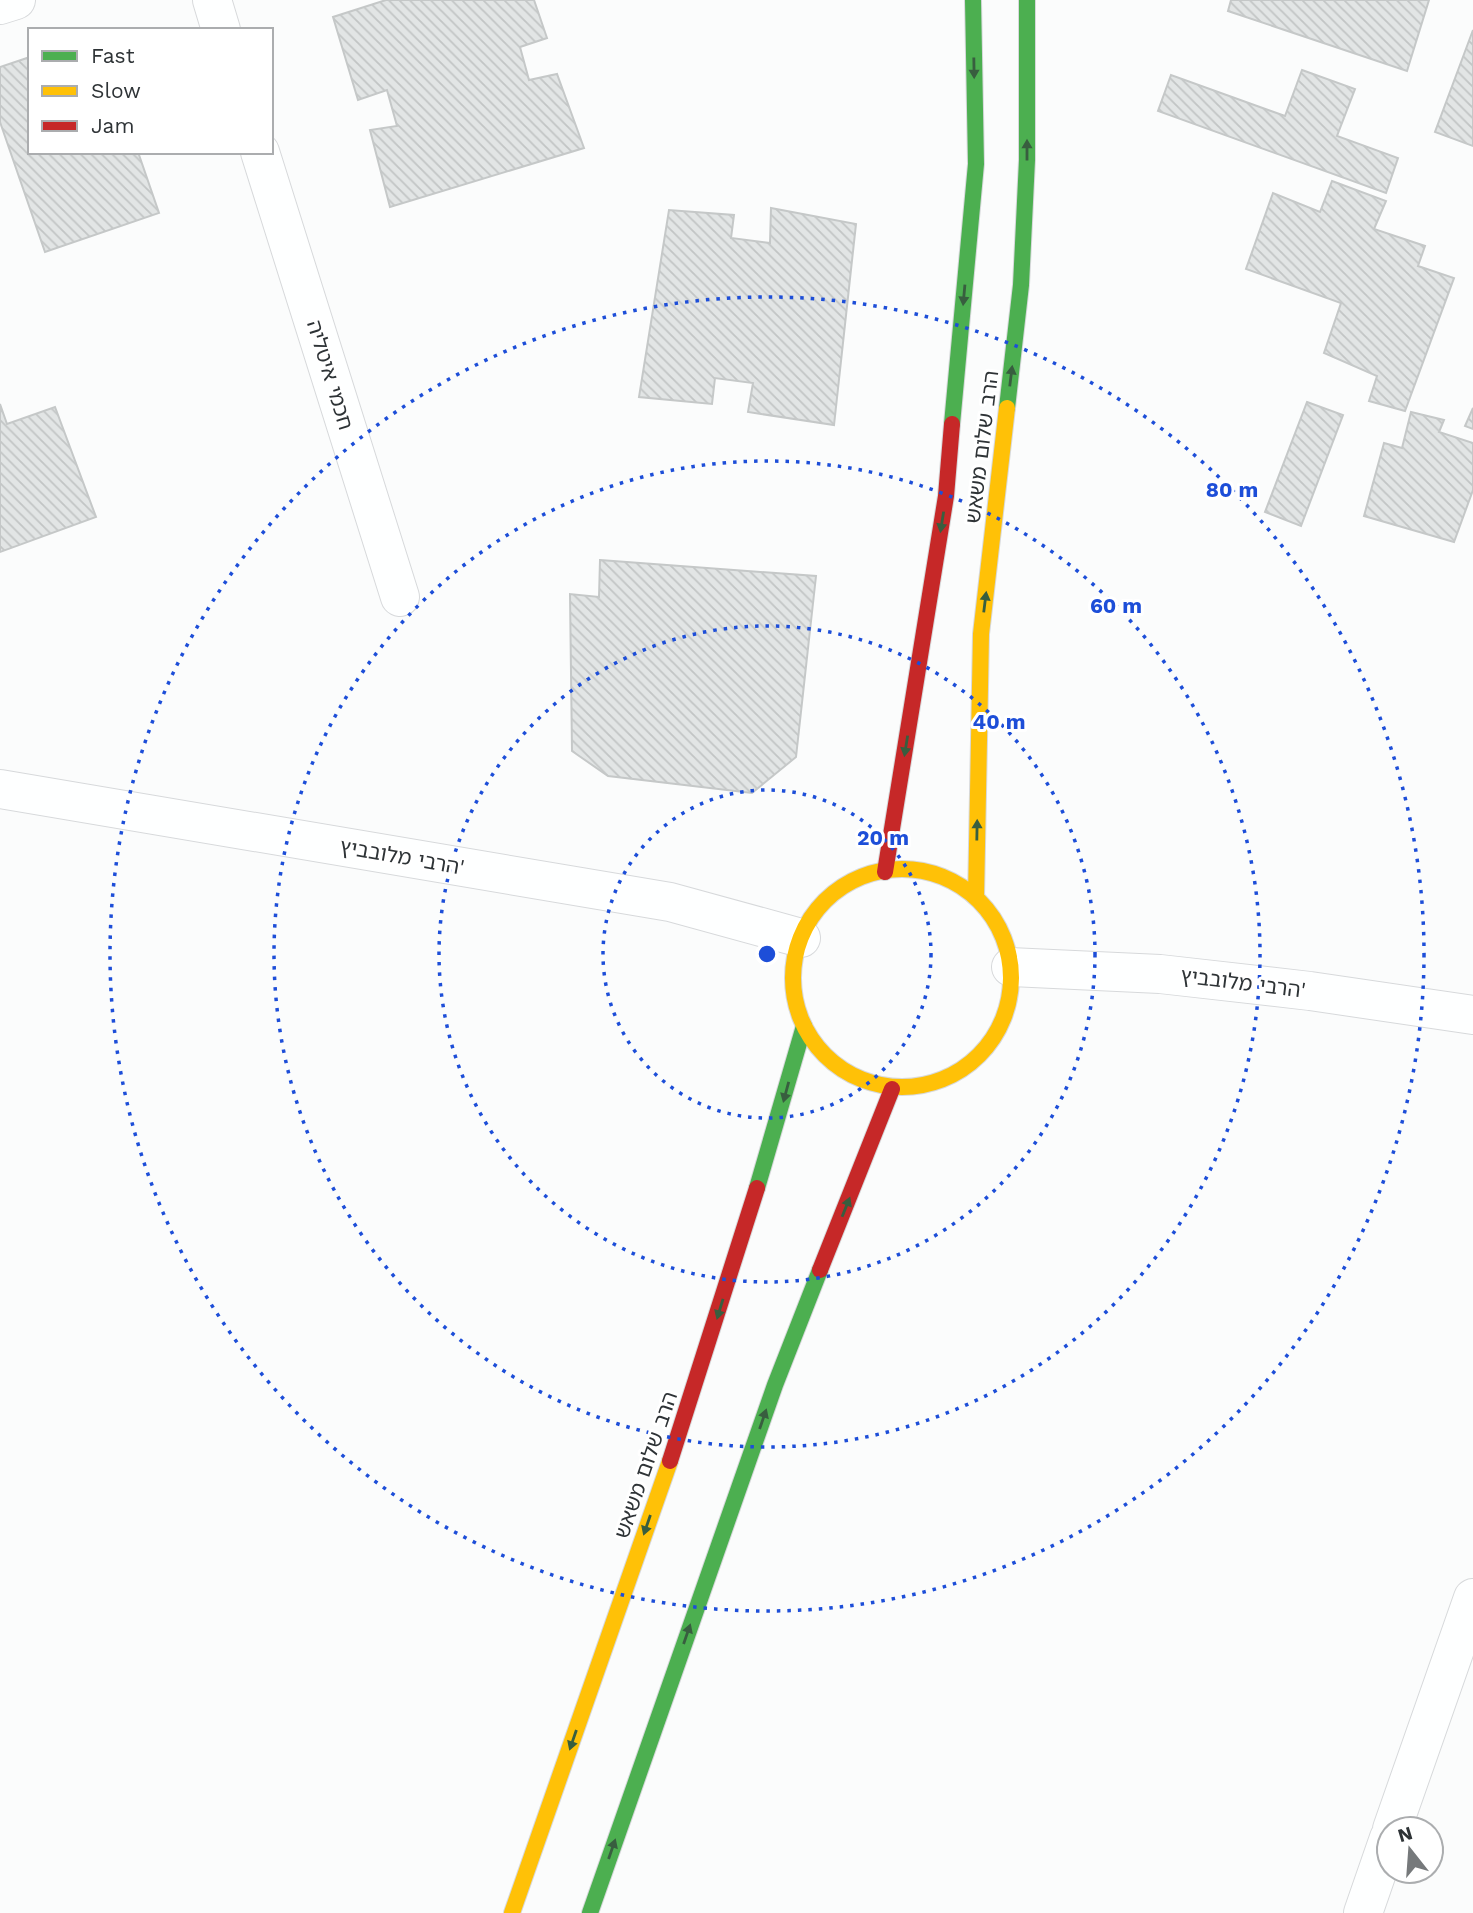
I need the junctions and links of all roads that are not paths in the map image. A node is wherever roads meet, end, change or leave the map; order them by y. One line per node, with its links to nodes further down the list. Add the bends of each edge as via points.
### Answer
1 (16, 0): 5 (street)
2 (212, 0): 6 (street)
3 (973, 0): 10 (street, הרב שלום משאש, one-way to 10, via 976,164 946,496)
4 (1027, 0): 11 (street, הרב שלום משאש, one-way to 4, via 981,634 1021,285)
5 (0, 5)
6 (221, 28)
7 (261, 154): 8 (street, חכמי איטליה)
8 (400, 597)
9 (0, 789): 12 (street, הרבי מלובביץ', via 670,902)
10 (884, 872): 11 (street, via 912,868 955,881); 12 (street, via 870,873 832,892 804,926)
11 (976, 898): 13 (street, via 989,909 1008,946)
12 (801, 938): 15 (street, via 792,970 796,1011)
13 (1011, 967): 14 (street, הרבי מלובביץ', via 1160,974); 16 (street, via 1013,988 1001,1030 972,1065 935,1084)
14 (1473, 1015)
15 (804, 1026): 16 (street, via 820,1052 850,1076); 20 (street, הרב שלום משאש, one-way to 20, via 698,1378)
16 (892, 1089): 21 (street, one-way to 16, via 775,1385)
17 (1473, 1598): 18 (street)
18 (1397, 1815)
19 (1375, 1878): 22 (street)
20 (512, 1913)
21 (590, 1913)
22 (1363, 1913)

